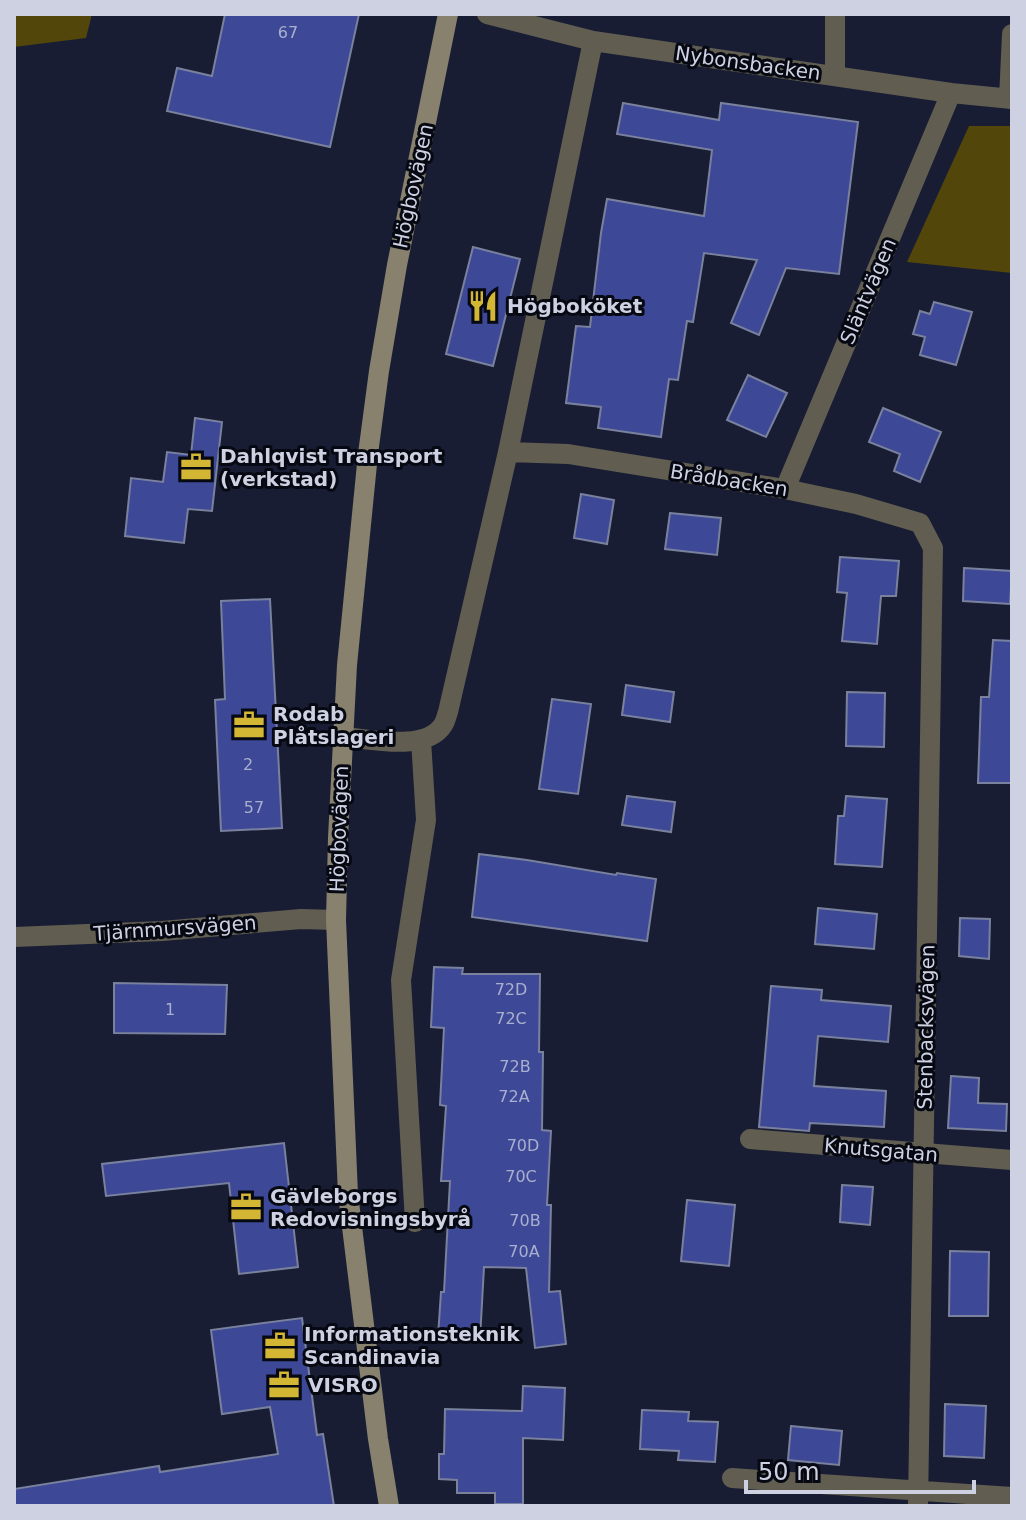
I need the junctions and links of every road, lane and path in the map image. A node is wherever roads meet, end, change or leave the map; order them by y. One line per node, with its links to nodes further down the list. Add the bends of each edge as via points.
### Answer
1 (448, 14): 12 (main road, Högbovägen, via 379,371 348,650)
2 (487, 14): 5 (street, Nybonsbacken)
3 (835, 14): 6 (street)
4 (1012, 34): 8 (street)
5 (593, 41): 6 (street, Nybonsbacken); 9 (street)
6 (835, 76): 7 (street, Nybonsbacken)
7 (951, 93): 8 (street, Nybonsbacken); 10 (street, Släntvägen)
8 (1010, 99)
9 (508, 452): 10 (street, Brådbacken, via 568,454); 13 (street, via 448,712 443,725)
10 (785, 489): 11 (street, Brådbacken, via 920,523)
11 (933, 548): 17 (street, Stenbacksvägen)
12 (344, 737): 13 (street); 14 (main road, Högbovägen)
13 (421, 740): 19 (street, via 426,820 401,980)
14 (336, 920): 15 (street, Tjärnmursvägen); 23 (main road, Högbovägen, via 348,1194)
15 (14, 937)
16 (750, 1139): 17 (street, Knutsgatan)
17 (924, 1153): 18 (street, Knutsgatan); 22 (street, Stenbacksvägen)
18 (1012, 1160)
19 (415, 1222)
20 (732, 1478): 22 (street)
21 (1012, 1497): 22 (street)
22 (919, 1499)
23 (389, 1506)

